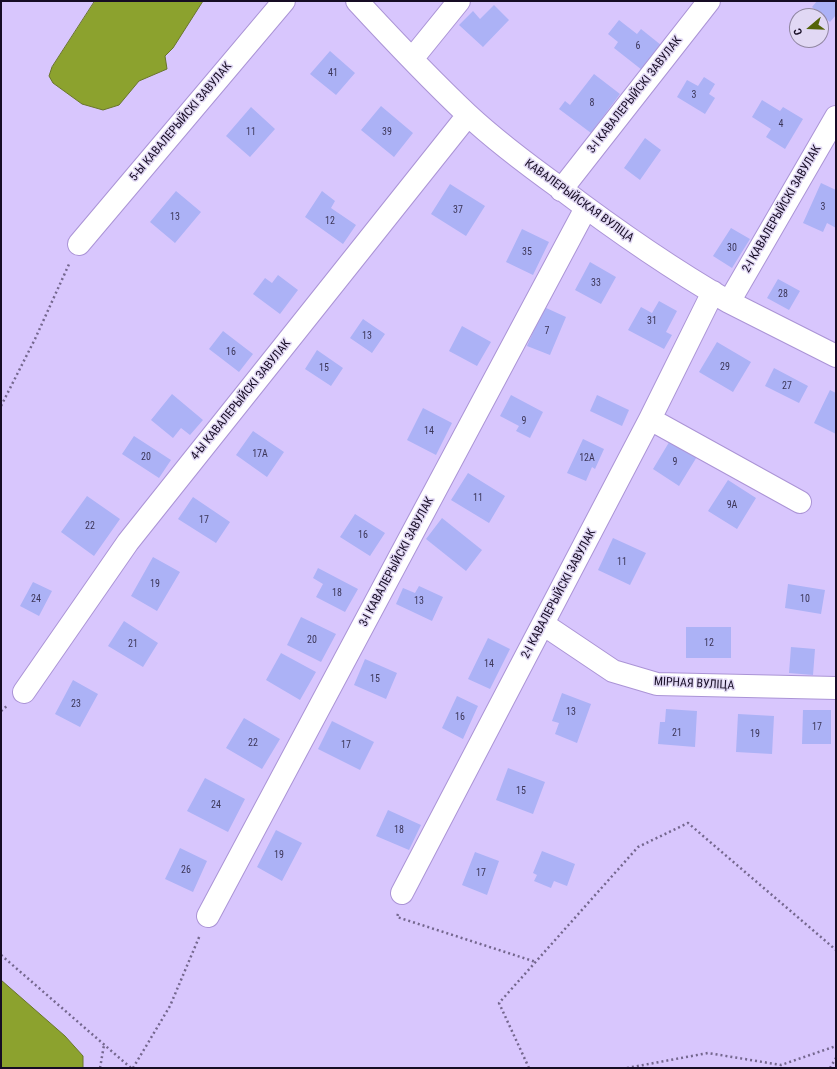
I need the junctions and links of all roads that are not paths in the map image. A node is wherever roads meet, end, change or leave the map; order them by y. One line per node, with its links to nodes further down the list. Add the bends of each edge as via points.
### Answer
1 (284, 1): 10 (street, 5-Ы КАВАЛЕРЫЙСКІ ЗАВУЛАК)
2 (357, 1): 5 (street, КАВАЛЕРЫЙСКАЯ ВУЛІЦА)
3 (459, 1): 5 (street)
4 (709, 1): 8 (street, 3-І КАВАЛЕРЫЙСКІ ЗАВУЛАК)
5 (412, 59): 6 (street, КАВАЛЕРЫЙСКАЯ ВУЛІЦА)
6 (468, 115): 8 (street, КАВАЛЕРЫЙСКАЯ ВУЛІЦА); 17 (street, 4-Ы КАВАЛЕРЫЙСКІ ЗАВУЛАК, via 128,542)
7 (836, 117): 11 (street, 2-І КАВАЛЕРЫЙСКІ ЗАВУЛАК)
8 (562, 190): 9 (street, КАВАЛЕРЫЙСКАЯ ВУЛІЦА)
9 (586, 208): 11 (street, КАВАЛЕРЫЙСКАЯ ВУЛІЦА, via 670,266); 19 (street, 3-І КАВАЛЕРЫЙСКІ ЗАВУЛАК)
10 (79, 244)
11 (721, 297): 12 (street, КАВАЛЕРЫЙСКАЯ ВУЛІЦА); 13 (street, 2-І КАВАЛЕРЫЙСКІ ЗАВУЛАК)
12 (836, 356)
13 (650, 420): 14 (street); 15 (street, 2-І КАВАЛЕРЫЙСКІ ЗАВУЛАК)
14 (800, 502)
15 (544, 624): 16 (street, МІРНАЯ ВУЛІЦА, via 613,671 657,684); 18 (street, 2-І КАВАЛЕРЫЙСКІ ЗАВУЛАК)
16 (836, 688)
17 (24, 692)
18 (402, 893)
19 (208, 916)

